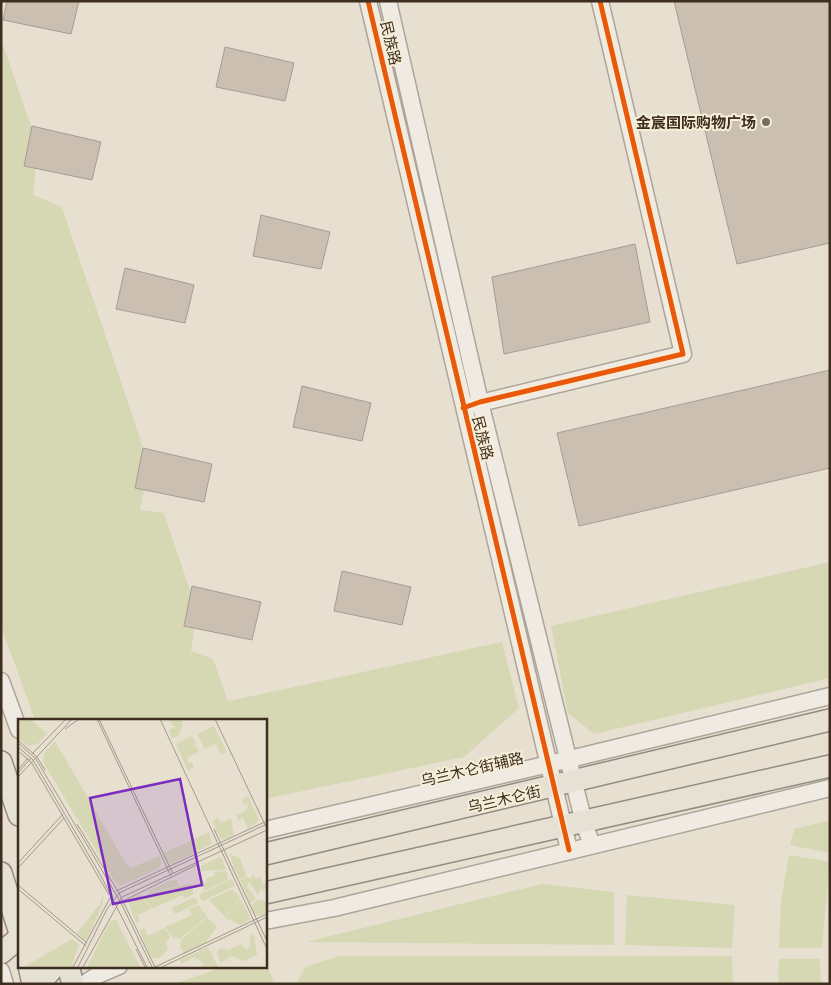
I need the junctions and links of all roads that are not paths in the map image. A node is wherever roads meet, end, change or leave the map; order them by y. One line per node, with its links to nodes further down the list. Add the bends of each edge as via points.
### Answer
1 (368, 1): 5 (street, 民族路)
2 (388, 1): 4 (street, 民族路)
3 (600, 1): 4 (street, via 683,354)
4 (480, 402): 5 (street); 10 (street, 民族路)
5 (463, 408): 12 (street, 民族路)
6 (1, 681): 9 (street)
7 (830, 696): 10 (street, 乌兰木仑街辅路)
8 (830, 720): 14 (main road, 乌兰木仑街)
9 (18, 727)
10 (570, 759): 12 (street, 乌兰木仑街辅路); 14 (street, 民族路)
11 (1, 762): 16 (main road)
12 (549, 764): 14 (street, 民族路); 19 (street, 乌兰木仑街辅路)
13 (830, 766): 17 (main road)
14 (564, 784): 17 (street, 民族路); 18 (street, 民族路); 22 (main road, 乌兰木仑街)
15 (830, 788): 20 (street)
16 (18, 812)
17 (584, 823): 18 (main road); 20 (street, 民族路)
18 (563, 826): 21 (street, 民族路); 24 (main road)
19 (266, 830)
20 (592, 845): 21 (street)
21 (569, 850): 26 (street, via 334,908)
22 (266, 854)
23 (1, 873): 25 (main road)
24 (266, 893)
25 (10, 903): 27 (main road)
26 (266, 921)
27 (18, 927)
28 (18, 939): 29 (main road)
29 (1, 953)
30 (29, 968): 37 (main road)
31 (53, 968): 38 (main road)
32 (69, 968): 39 (main road)
33 (115, 968): 35 (street)
34 (1, 971): 36 (street)
35 (95, 977)
36 (5, 984)
37 (33, 984)
38 (39, 984)
39 (73, 984)

